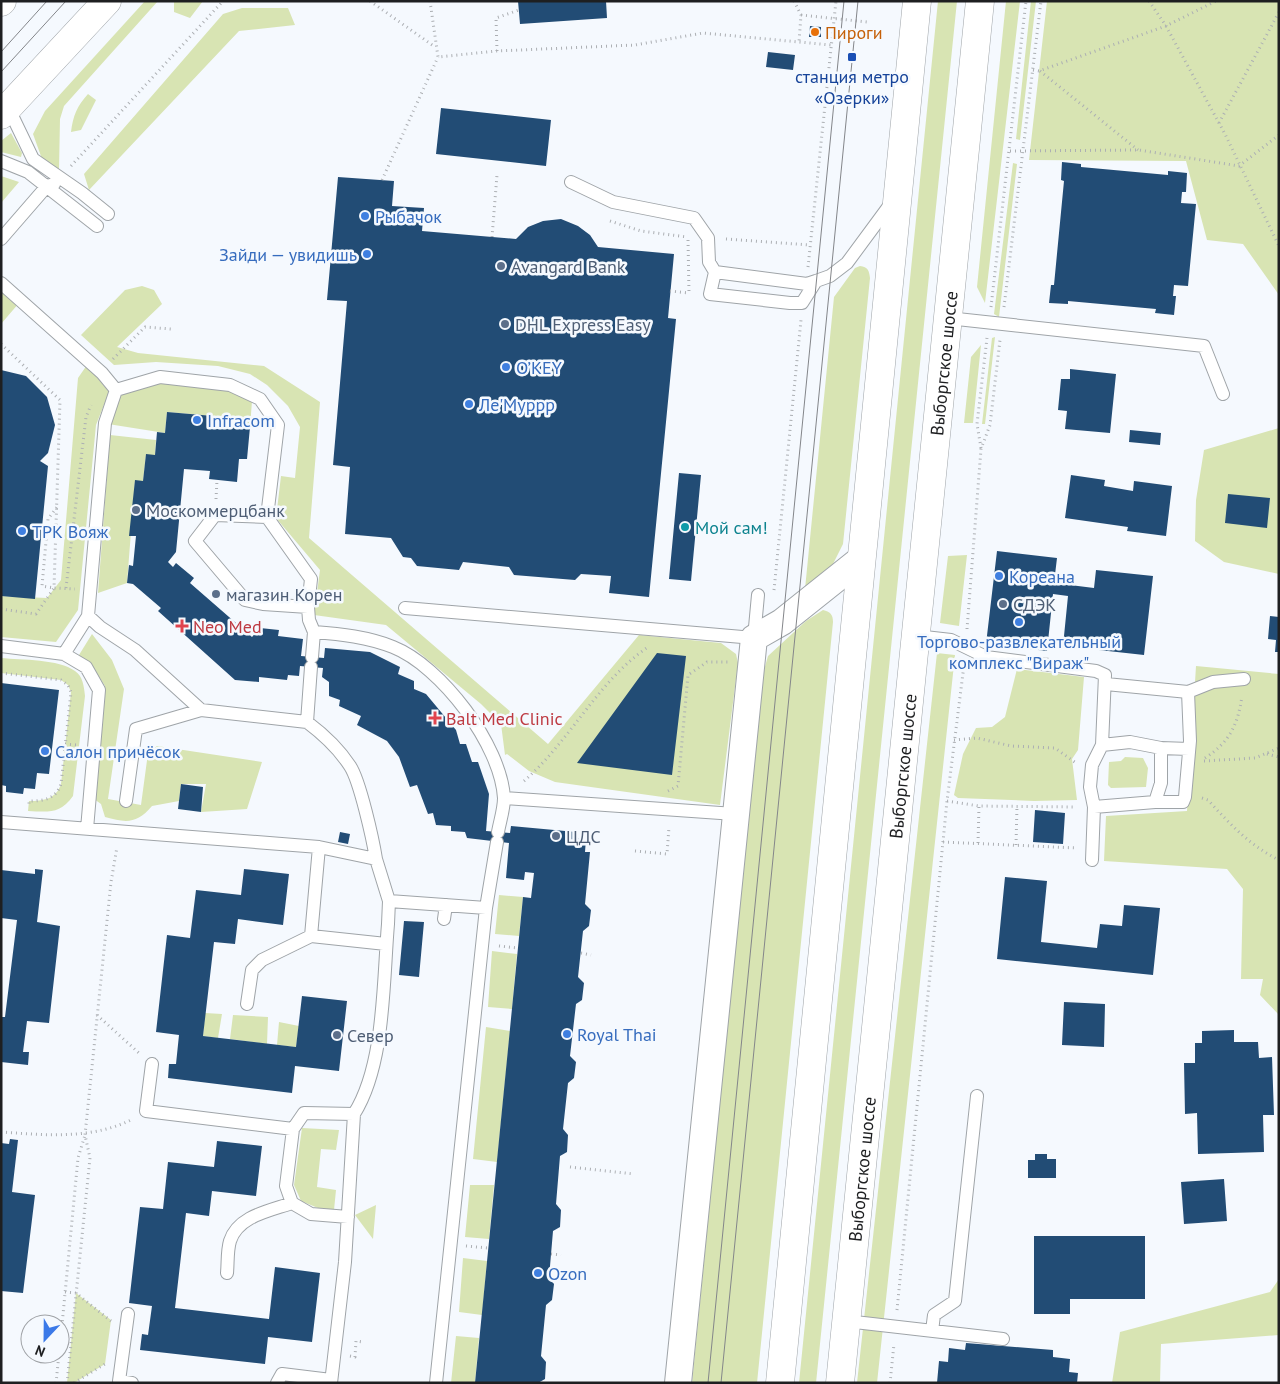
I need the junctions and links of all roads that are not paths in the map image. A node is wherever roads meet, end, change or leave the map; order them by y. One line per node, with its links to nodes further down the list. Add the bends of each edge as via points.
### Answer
1 (107, 1): 4 (main road)
2 (917, 1): 9 (main road)
3 (980, 1): 16 (main road, Выборгское шоссе)
4 (5, 111): 6 (lane, via 33,159)
5 (1, 160): 8 (lane, via 28,172)
6 (64, 181): 8 (lane); 10 (lane)
7 (571, 182): 13 (lane, via 613,202 694,218 708,238 709,262)
8 (47, 186): 11 (lane); 12 (lane)
9 (898, 194): 14 (lane, via 847,263 830,276); 20 (main road)
10 (108, 214)
11 (97, 226)
12 (1, 239)
13 (715, 272): 14 (lane, via 807,284); 14 (lane, via 710,294 790,303 802,303)
14 (816, 281)
15 (1, 283): 17 (lane, via 102,373)
16 (948, 318): 18 (lane, via 1204,346); 26 (main road, Выборгское шоссе)
17 (116, 390): 19 (lane, via 160,377 230,385 260,399 278,425); 24 (lane, via 105,423)
18 (1223, 394)
19 (267, 517): 22 (lane, via 311,578); 22 (lane, via 215,515 194,541 245,600)
20 (861, 559): 27 (street, via 782,622); 71 (main road)
21 (758, 595): 27 (lane)
22 (308, 607): 25 (lane)
23 (405, 608): 27 (lane)
24 (88, 616): 29 (lane); 33 (lane, via 135,650)
25 (314, 632): 34 (lane); 38 (lane, via 354,635 394,647 432,672 470,713 495,761)
26 (916, 636): 31 (lane, via 951,640 986,657 1096,671 1105,675); 63 (main road, Выборгское шоссе)
27 (754, 638): 42 (street)
28 (1, 646): 29 (lane)
29 (64, 654): 44 (lane, via 86,666 99,690)
30 (1244, 679): 32 (lane, via 1213,682)
31 (1106, 684): 32 (lane); 35 (lane)
32 (1188, 692): 37 (lane)
33 (200, 710): 34 (lane); 39 (lane, via 136,729)
34 (307, 722): 47 (lane, via 334,745 352,767)
35 (1102, 745): 36 (lane, via 1130,742); 41 (lane, via 1091,768)
36 (1161, 748): 37 (lane); 40 (lane, via 1161,782)
37 (1189, 749): 40 (lane, via 1183,802)
38 (504, 798): 42 (lane); 50 (lane)
39 (126, 801)
40 (1155, 802): 41 (lane)
41 (1094, 807): 46 (lane)
42 (735, 814): 70 (street)
43 (1, 822): 44 (lane)
44 (87, 829): 45 (lane)
45 (320, 847): 47 (lane); 52 (lane)
46 (1092, 854)
47 (376, 859): 48 (lane)
48 (389, 901): 49 (lane); 53 (lane)
49 (446, 905): 50 (lane); 51 (lane)
50 (486, 908): 69 (lane)
51 (444, 919)
52 (311, 936): 53 (lane); 54 (lane, via 262,960 252,970)
53 (386, 944): 57 (lane, via 375,1066 365,1096)
54 (248, 1004)
55 (152, 1064): 58 (lane, via 146,1112)
56 (977, 1096): 64 (lane, via 955,1301 934,1315)
57 (354, 1114): 58 (lane, via 304,1113); 60 (lane)
58 (294, 1129): 59 (lane, via 286,1186)
59 (292, 1203): 60 (lane, via 311,1214); 61 (lane, via 250,1218 236,1228 229,1243)
60 (348, 1217): 66 (lane)
61 (227, 1273)
62 (128, 1314): 67 (lane, via 119,1381)
63 (846, 1321): 64 (lane); 72 (main road, Выборгское шоссе)
64 (932, 1331): 65 (lane)
65 (1003, 1339)
66 (331, 1381): 68 (lane, via 282,1374)
67 (132, 1383)
68 (277, 1383)
69 (436, 1383)
70 (678, 1383)
71 (780, 1383)
72 (840, 1383)

